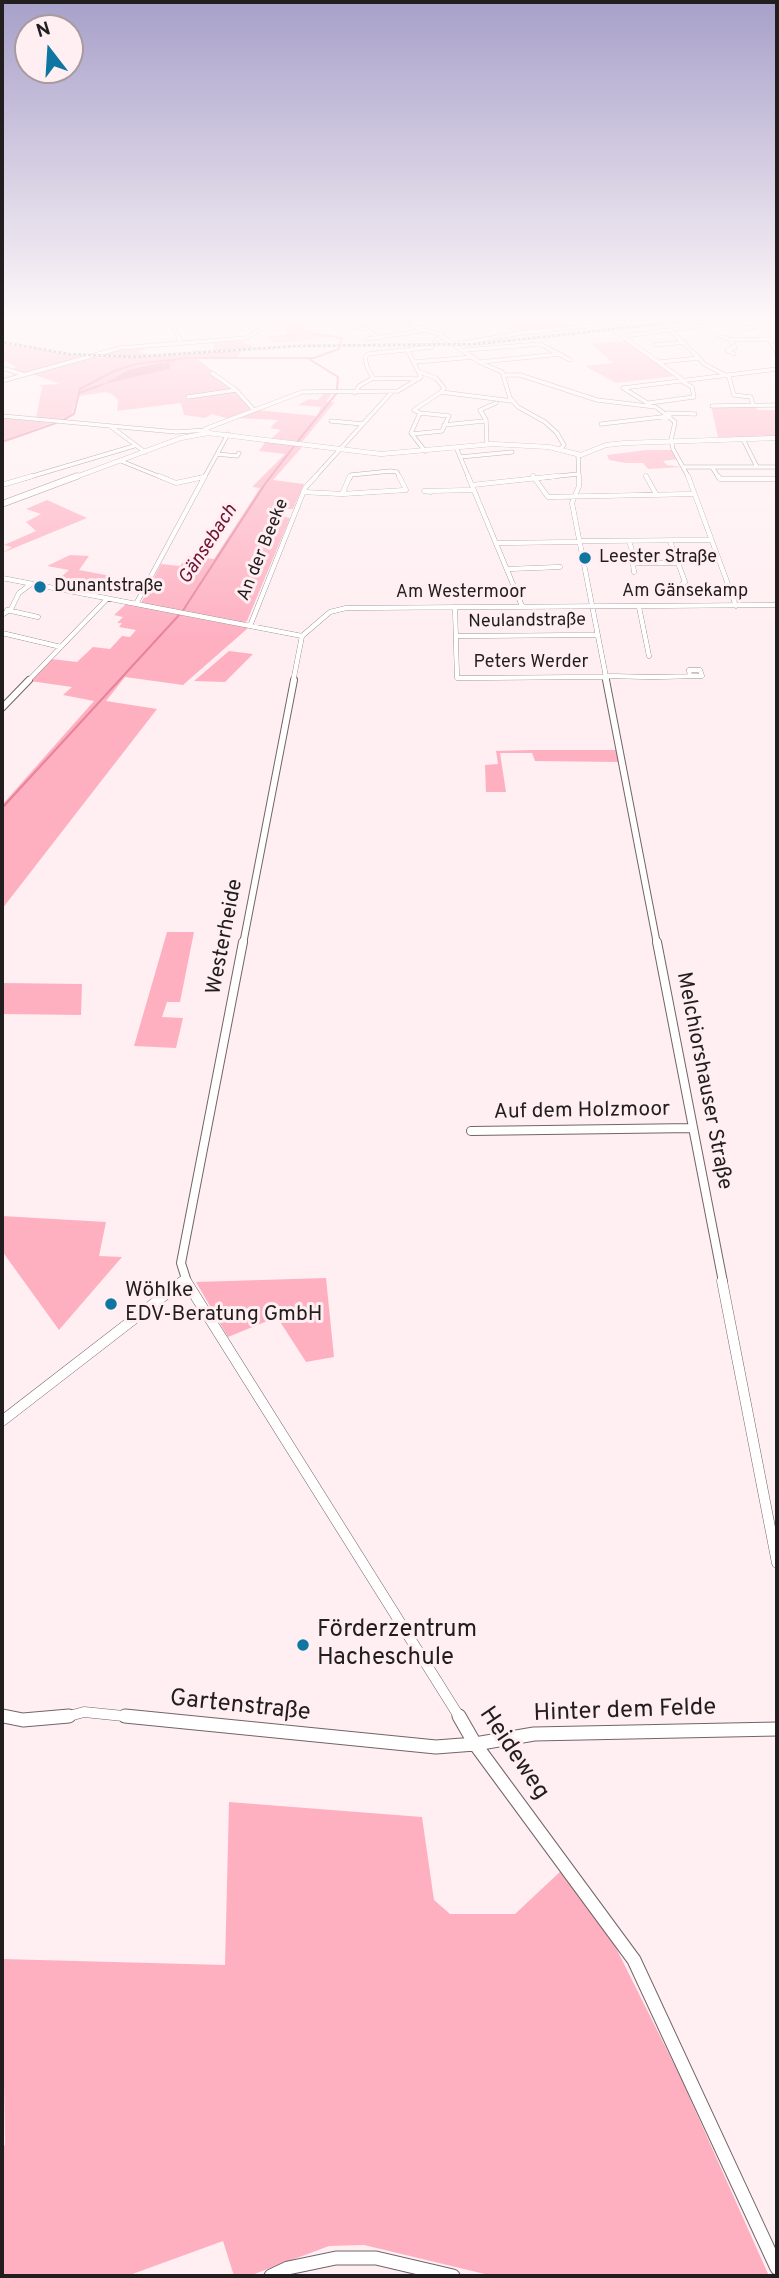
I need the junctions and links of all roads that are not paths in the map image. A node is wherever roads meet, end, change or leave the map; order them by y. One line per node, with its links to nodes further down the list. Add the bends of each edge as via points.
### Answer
1 (103, 425): 9 (street)
2 (220, 425): 10 (street)
3 (362, 425): 19 (street, An der Beeke)
4 (413, 425): 12 (street)
5 (444, 425): 12 (street, via 442,431)
6 (485, 425): 16 (street)
7 (546, 425): 20 (street, via 564,445)
8 (674, 425): 15 (street)
9 (110, 426): 10 (street); 17 (street)
10 (207, 431): 11 (main road); 22 (main road)
11 (228, 434): 19 (main road); 25 (street)
12 (412, 434): 21 (street)
13 (777, 438): 14 (main road)
14 (743, 439): 15 (main road); 31 (street)
15 (670, 440): 26 (main road, via 610,444); 29 (street)
16 (487, 444): 18 (main road); 20 (main road)
17 (134, 446): 22 (street); 38 (street)
18 (456, 447): 21 (main road); 27 (street)
19 (340, 449): 21 (main road, via 381,454); 40 (street, An der Beeke)
20 (560, 449): 26 (main road)
21 (425, 451)
22 (145, 452): 28 (main road)
23 (512, 452): 27 (street)
24 (239, 453): 25 (street)
25 (217, 454): 36 (street)
26 (578, 455): 33 (street)
27 (460, 457): 39 (street)
28 (121, 461): 36 (street, via 176,483); 46 (main road)
29 (684, 467): 30 (street); 44 (street)
30 (712, 467): 31 (street); 37 (street, via 720,479)
31 (757, 467): 32 (street)
32 (777, 467)
33 (578, 474): 34 (street); 45 (street, via 579,486)
34 (534, 476): 39 (street); 45 (street, via 546,497)
35 (646, 476): 43 (street)
36 (204, 477): 61 (street)
37 (777, 479)
38 (2, 485)
39 (473, 487): 41 (street); 51 (street)
40 (303, 492): 42 (street); 72 (street, An der Beeke)
41 (431, 492)
42 (342, 494): 42 (street, via 376,492 406,489 397,472 390,471 351,475)
43 (656, 494): 44 (street); 45 (street)
44 (694, 494): 47 (street)
45 (573, 497): 50 (street)
46 (2, 504)
47 (711, 540): 49 (street); 65 (street)
48 (629, 541): 49 (street); 50 (street); 52 (street)
49 (670, 541): 53 (street)
50 (580, 542): 51 (street); 64 (street)
51 (496, 543): 55 (street)
52 (636, 563): 53 (street); 56 (street)
53 (678, 563): 59 (street)
54 (560, 567): 55 (street)
55 (508, 569): 63 (street)
56 (635, 572)
57 (2, 578): 58 (street)
58 (31, 584): 60 (street); 69 (street)
59 (682, 584)
60 (107, 598): 61 (street); 77 (street)
61 (136, 604): 72 (street)
62 (777, 605): 65 (street, Am Gänsekamp)
63 (522, 606): 64 (street, Am Westermoor); 66 (street, Am Westermoor)
64 (592, 606): 67 (street, Am Gänsekamp); 74 (street, Melchiorshauser Straße)
65 (736, 606): 67 (street, Am Gänsekamp)
66 (455, 607): 75 (street, Am Westermoor, via 346,608 330,612); 76 (street)
67 (639, 607): 78 (street)
68 (2, 609): 69 (street)
69 (9, 610): 70 (street); 71 (street)
70 (2, 615)
71 (38, 617)
72 (250, 626): 75 (street)
73 (2, 633): 77 (street)
74 (598, 635): 76 (street, Neulandstraße); 79 (street, Melchiorshauser Straße)
75 (302, 636): 84 (street, Westerheide, via 181,1263)
76 (456, 636): 79 (street, Peters Werder, via 457,678)
77 (61, 647): 81 (street)
78 (649, 656)
79 (606, 676): 80 (street, Peters Werder); 82 (street, Melchiorshauser Straße)
80 (690, 676)
81 (2, 708)
82 (693, 1128): 83 (street, Auf dem Holzmoor); 86 (street, Melchiorshauser Straße)
83 (471, 1131)
84 (185, 1279): 85 (street); 89 (street, Heideweg)
85 (2, 1421)
86 (777, 1563)
87 (2, 1716): 89 (street, Gartenstraße, via 58,1719 85,1712 424,1746)
88 (777, 1729): 89 (street, Hinter dem Felde, via 534,1734)
89 (475, 1744): 90 (street, Heideweg, via 634,1960)
90 (777, 2268)
91 (271, 2276): 92 (street, via 336,2258 376,2258)
92 (453, 2276)

